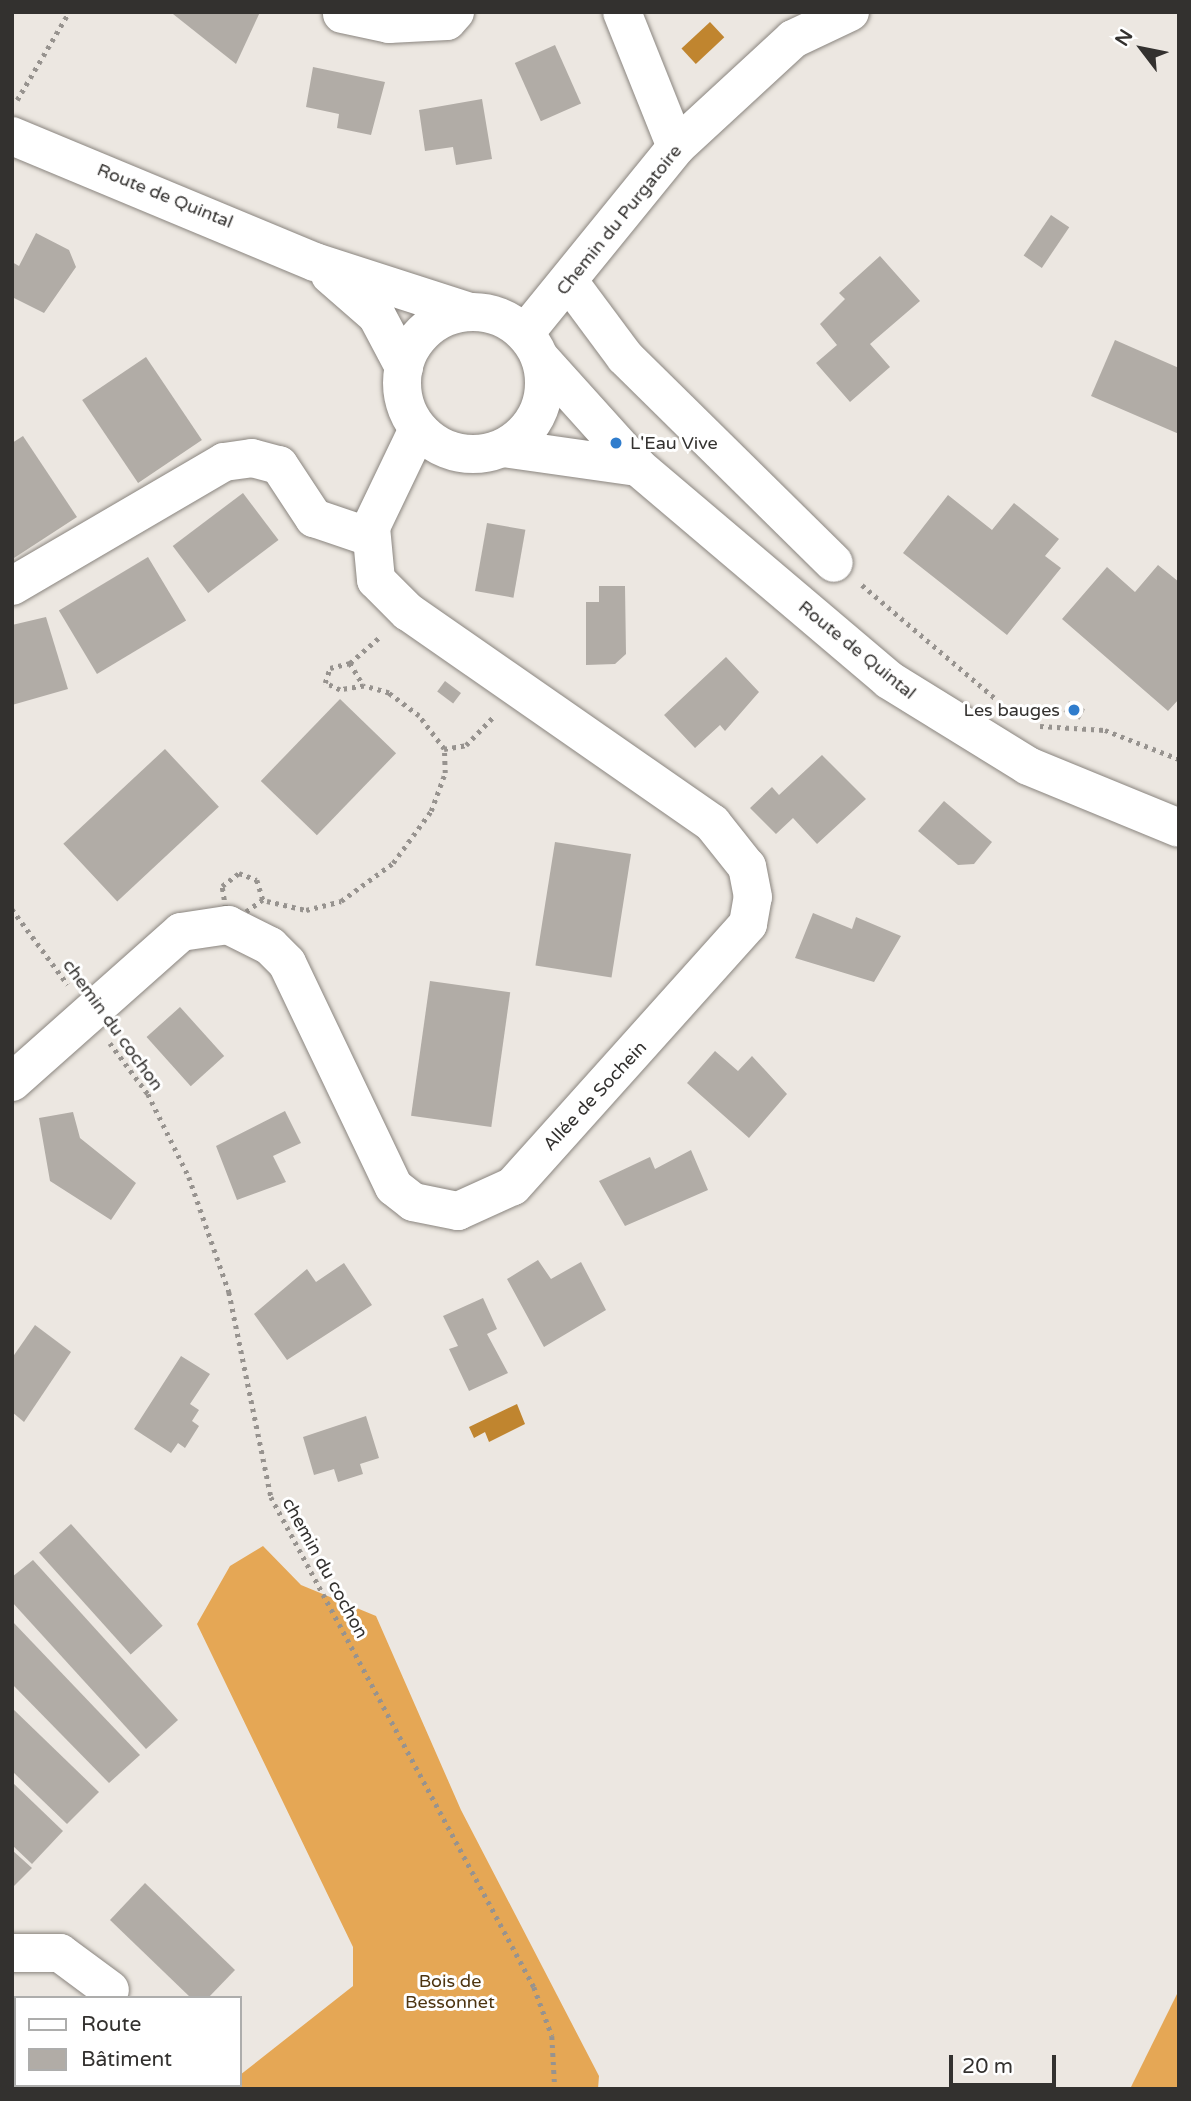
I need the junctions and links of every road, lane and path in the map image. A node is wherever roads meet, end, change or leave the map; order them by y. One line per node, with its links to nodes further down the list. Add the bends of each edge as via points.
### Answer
1 (69, 12): 6 (path, via 33,64)
2 (455, 12): 5 (street, via 447,21 389,24)
3 (622, 12): 8 (street)
4 (850, 12): 8 (street, Chemin du Purgatoire, via 793,39)
5 (342, 14)
6 (12, 110)
7 (12, 136): 9 (street, Route de Quintal)
8 (676, 148): 10 (street, Chemin du Purgatoire)
9 (316, 262): 11 (street, Route de Quintal); 13 (street, Route de Quintal, via 377,316)
10 (570, 283): 12 (street, Chemin du Purgatoire); 20 (street, via 625,357)
11 (470, 312): 12 (street, via 499,316); 13 (street, via 440,320 425,333)
12 (533, 345): 15 (street, via 545,384 539,410 525,433); 17 (street, Route de Quintal)
13 (404, 367): 14 (street, via 404,400)
14 (418, 429): 16 (street); 18 (street)
15 (504, 448): 16 (street); 17 (street)
16 (461, 454): 18 (street)
17 (638, 467): 28 (street, Route de Quintal, via 889,680 979,741)
18 (387, 499): 19 (street)
19 (370, 537): 21 (street, via 314,518 279,465 252,458 223,462); 23 (street, Allée de Sochein, via 370,564 387,596)
20 (834, 563): 24 (path)
21 (12, 586)
22 (364, 687): 22 (path, via 340,690 325,683 331,668 351,663); 26 (path, via 389,693 419,716)
23 (519, 689): 26 (path, via 466,745); 31 (street, Allée de Sochein, via 712,823 747,867 753,897 748,924 734,945 513,1186 458,1211 413,1202 394,1187 287,963 270,946 228,925 181,932)
24 (1007, 709)
25 (1030, 723): 27 (path, via 1054,732 1105,730)
26 (444, 749): 29 (path, via 445,773 431,811 393,863 341,901 306,910)
27 (1179, 760)
28 (1177, 825)
29 (263, 900)
30 (12, 909): 31 (path, chemin du cochon)
31 (88, 1012): 32 (street, Allée de Sochein); 35 (path, chemin du cochon, via 148,1094 189,1177 229,1292 271,1497 534,1987 552,2036)
32 (12, 1082)
33 (12, 1953): 34 (street, via 60,1953)
34 (110, 1990)
35 (555, 2089)

